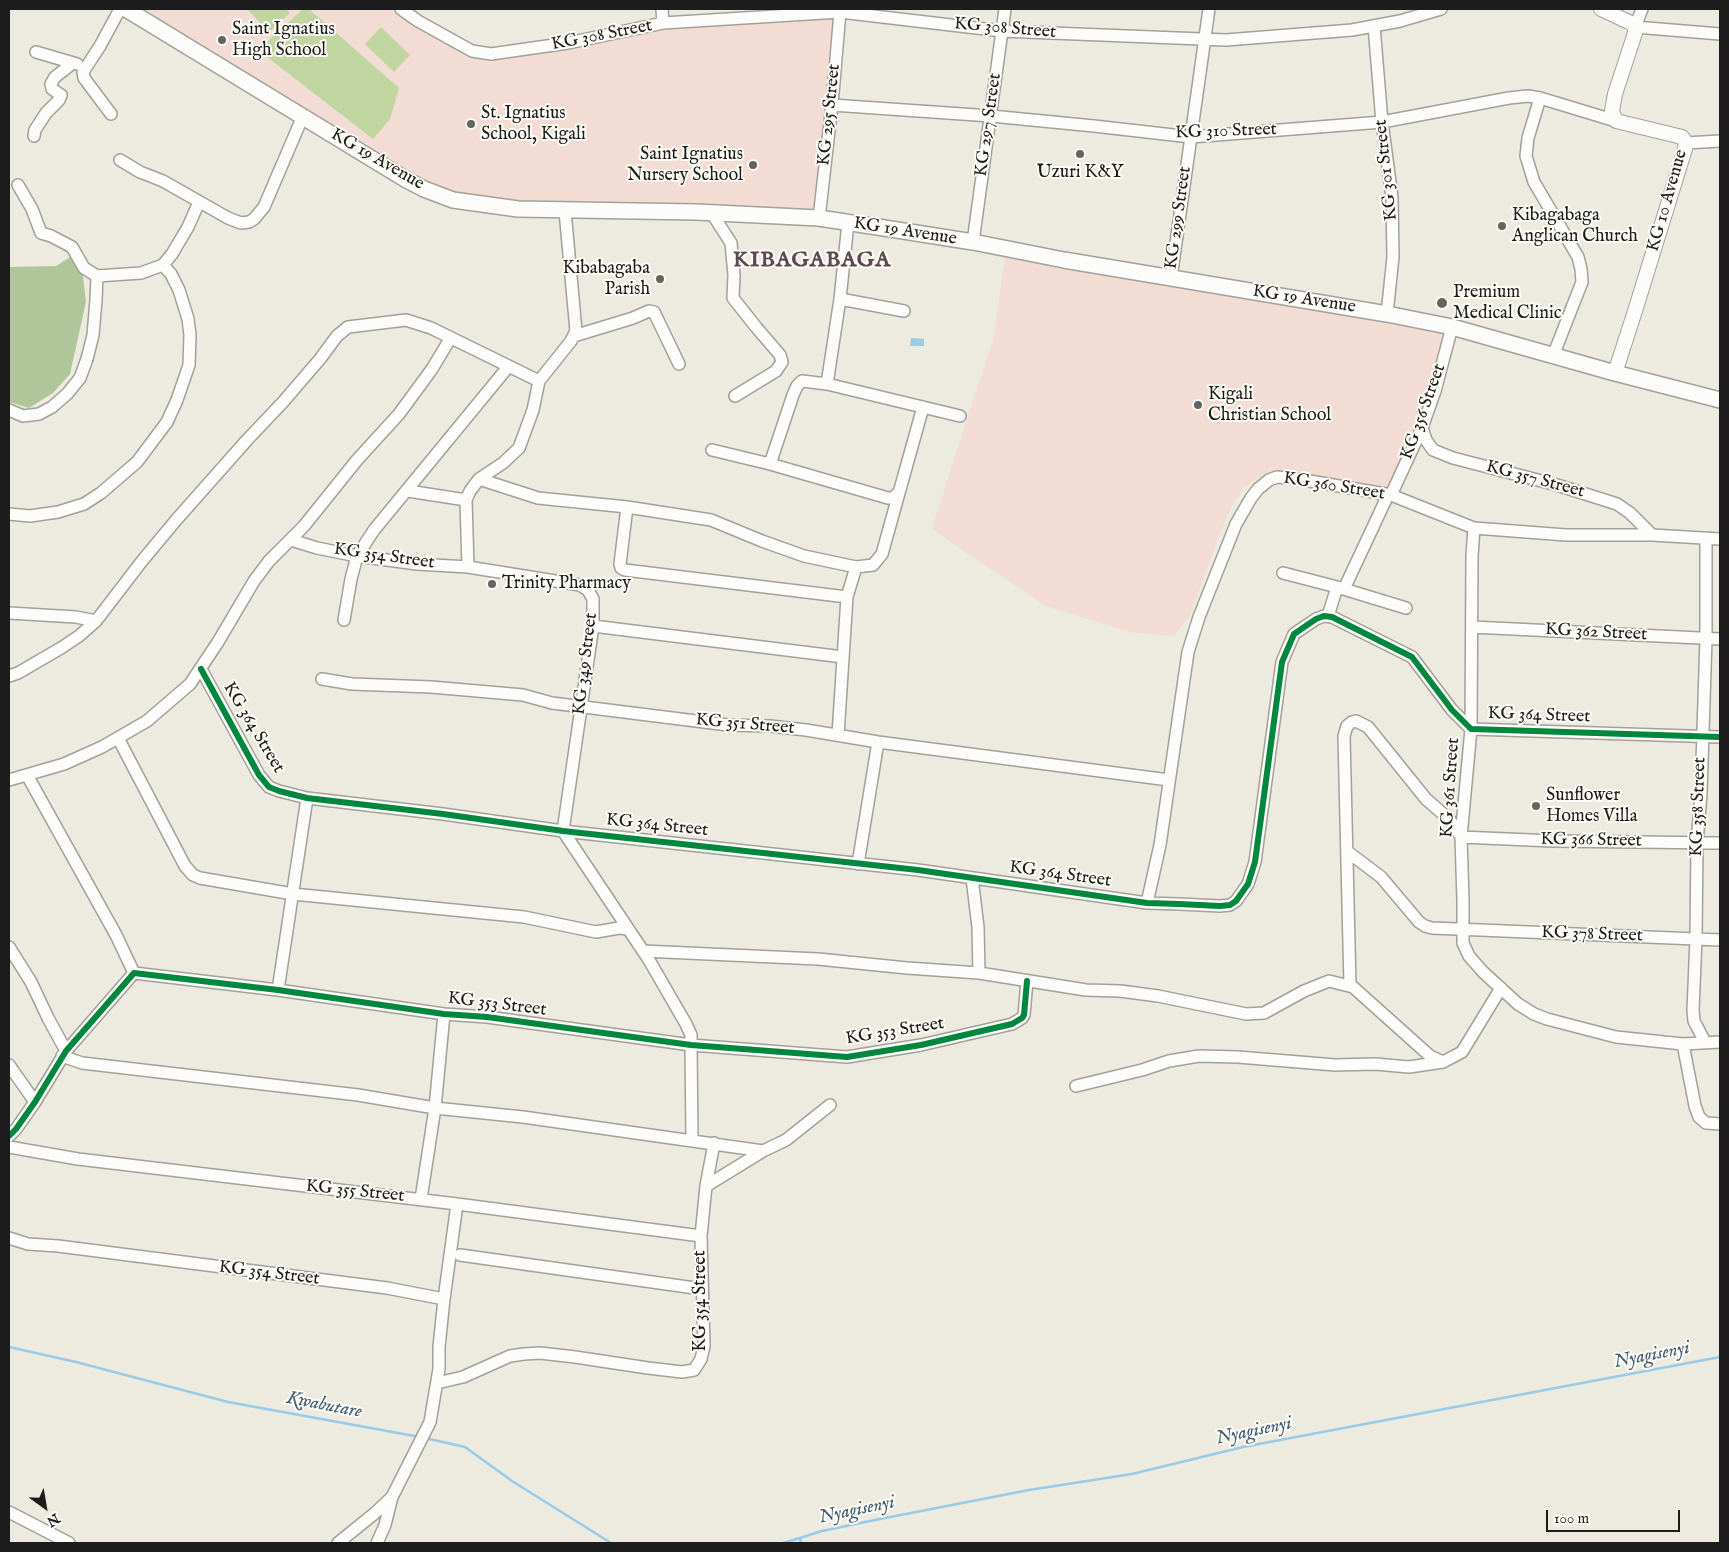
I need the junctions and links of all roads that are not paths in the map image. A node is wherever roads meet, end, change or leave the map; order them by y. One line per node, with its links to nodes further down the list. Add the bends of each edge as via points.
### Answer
1 (120, 9): 19 (street)
2 (126, 9): 23 (main road, KG 19 Avenue)
3 (401, 9): 11 (street, KG 308 Street, via 472,51 491,54 568,43)
4 (662, 9): 11 (street)
5 (1005, 9): 14 (street, KG 297 Street)
6 (1209, 9): 16 (street, KG 299 Street)
7 (1441, 9): 12 (street, KG 308 Street)
8 (1601, 9): 13 (street)
9 (1642, 9): 13 (street)
10 (840, 12): 11 (street, KG 308 Street); 14 (street, KG 308 Street); 21 (street, KG 295 Street)
11 (663, 23)
12 (1374, 26): 16 (street, KG 308 Street, via 1280,36); 26 (street, KG 301 Street)
13 (1635, 27): 15 (street); 25 (street, via 1615,94 1612,111)
14 (1002, 31): 16 (street, KG 308 Street); 24 (street, KG 297 Street)
15 (1720, 34)
16 (1205, 39): 28 (street, KG 299 Street)
17 (36, 52): 18 (street)
18 (73, 64): 19 (street); 27 (street, via 51,84 61,95 46,113)
19 (86, 67): 22 (street, via 84,78)
20 (1540, 98): 25 (street, KG 310 Street); 26 (street, KG 310 Street, via 1509,98); 48 (street, via 1526,156 1534,182 1578,257 1582,282)
21 (832, 105): 24 (street, KG 310 Street); 36 (street, KG 295 Street)
22 (112, 114)
23 (303, 116): 33 (street, via 264,207 254,219 241,223); 34 (main road, KG 19 Avenue, via 405,179 453,200 495,207)
24 (991, 116): 28 (street, KG 310 Street); 38 (street, KG 297 Street)
25 (1616, 121): 30 (street, KG 10 Avenue, via 1682,137)
26 (1382, 122): 28 (street, KG 310 Street); 44 (street, KG 301 Street, via 1394,226)
27 (34, 136)
28 (1191, 137): 41 (street, KG 299 Street)
29 (1720, 141): 30 (street)
30 (1686, 143): 51 (street, KG 10 Avenue)
31 (120, 160): 33 (street)
32 (18, 185): 40 (street, via 41,233 72,247 84,268)
33 (199, 202): 39 (street, via 188,227)
34 (565, 211): 35 (main road, KG 19 Avenue); 46 (street)
35 (710, 212): 36 (main road, KG 19 Avenue); 54 (street, via 731,243 733,298 780,355 782,362 776,371)
36 (819, 218): 37 (main road, KG 19 Avenue)
37 (848, 223): 38 (main road, KG 19 Avenue); 42 (street)
38 (973, 242): 41 (main road, KG 19 Avenue)
39 (163, 265): 40 (street, via 141,273); 68 (street, via 179,290 190,335 189,365 167,422 137,462 84,504 39,515)
40 (97, 276): 57 (street, via 93,335 80,378 67,394 39,414 23,416)
41 (1171, 278): 44 (main road, KG 19 Avenue)
42 (840, 299): 43 (street); 53 (street)
43 (904, 311)
44 (1387, 314): 45 (main road, KG 19 Avenue)
45 (1452, 327): 48 (main road, KG 19 Avenue); 59 (street, KG 356 Street)
46 (574, 336): 49 (street, via 654,312); 52 (street)
47 (450, 338): 50 (street); 72 (street, via 432,369 398,414); 84 (street, via 406,320 358,324 343,330 284,402 177,519)
48 (1553, 356): 51 (main road, KG 19 Avenue)
49 (679, 364)
50 (508, 367): 52 (street); 63 (street)
51 (1615, 373): 55 (main road, KG 19 Avenue)
52 (540, 381): 62 (street, via 519,448)
53 (827, 384): 56 (street); 61 (street, via 806,380 797,386)
54 (735, 396)
55 (1720, 400)
56 (923, 407): 58 (street); 64 (street)
57 (9, 410)
58 (960, 416)
59 (1422, 428): 65 (street, KG 356 Street); 70 (street, KG 357 Street, via 1433,450 1618,504)
60 (712, 450): 61 (street)
61 (770, 464): 64 (street, via 888,498)
62 (479, 479): 66 (street); 67 (street, via 538,498)
63 (408, 491): 66 (street); 74 (street, via 374,530)
64 (897, 494): 76 (street, via 882,554 874,565)
65 (1389, 495): 69 (street, KG 360 Street); 78 (street, KG 356 Street); 102 (street, KG 360 Street, via 1277,477 1258,489 1236,524 1196,625 1188,652)
66 (466, 500): 75 (street)
67 (626, 507): 76 (street, via 711,520 804,556); 79 (street, via 620,564 625,570)
68 (9, 514)
69 (1474, 528): 70 (street, KG 360 Street, via 1566,535); 86 (street, KG 361 Street)
70 (1652, 535): 71 (street, KG 360 Street)
71 (1706, 539): 73 (street, KG 360 Street); 87 (street, KG 358 Street)
72 (291, 540): 74 (street, KG 354 Street); 90 (street, via 254,581)
73 (1720, 540)
74 (357, 556): 75 (street, KG 354 Street); 83 (street)
75 (468, 567): 85 (street, KG 349 Street, via 580,585 593,599)
76 (856, 567): 79 (street)
77 (1283, 573): 78 (street)
78 (1340, 588): 80 (street); 82 (street, KG 356 Street)
79 (847, 597): 89 (street)
80 (1406, 608)
81 (9, 613): 84 (street)
82 (1328, 616): 94 (street, KG 364 Street, via 1412,657 1452,710); 112 (street, KG 364 Street, via 1316,619 1294,634 1282,662 1255,862 1242,894 1236,901 1220,906)
83 (344, 620)
84 (96, 621): 91 (street, via 61,648)
85 (594, 626): 89 (street); 93 (street, KG 349 Street)
86 (1472, 627): 87 (street, KG 362 Street); 94 (street, KG 361 Street)
87 (1706, 639): 88 (street, KG 362 Street); 96 (street, KG 358 Street)
88 (1720, 640)
89 (844, 657): 95 (street)
90 (201, 669): 98 (street, via 163,709); 103 (street, KG 364 Street, via 259,775 269,787)
91 (9, 676)
92 (322, 679): 93 (street, KG 351 Street, via 352,684 523,695 542,702)
93 (581, 706): 95 (street, KG 351 Street); 104 (street, KG 349 Street)
94 (1471, 729): 96 (street, KG 364 Street); 105 (street, KG 361 Street)
95 (838, 736): 99 (street, KG 351 Street)
96 (1702, 736): 97 (street, KG 364 Street); 106 (street, KG 358 Street)
97 (1720, 736)
98 (118, 738): 100 (street, via 64,764); 111 (street, via 185,866 193,875)
99 (878, 742): 102 (street, KG 351 Street); 109 (street)
100 (27, 775): 101 (street); 119 (street)
101 (9, 780)
102 (1168, 780): 112 (street, KG 360 Street, via 1160,845)
103 (307, 798): 104 (street, KG 364 Street); 111 (street)
104 (563, 831): 109 (street, KG 364 Street); 113 (street)
105 (1461, 836): 106 (street, KG 366 Street); 108 (street, via 1450,820 1421,793 1368,727 1356,721 1347,726 1344,736); 114 (street, KG 361 Street)
106 (1697, 843): 107 (street, KG 366 Street); 115 (street, KG 358 Street)
107 (1720, 843)
108 (1348, 852): 114 (street, KG 378 Street, via 1381,877 1425,926); 122 (street)
109 (858, 864): 110 (street, KG 364 Street)
110 (972, 878): 112 (street, KG 364 Street); 120 (street)
111 (293, 894): 113 (street, via 486,912 596,932); 124 (street)
112 (1147, 903)
113 (628, 929): 118 (street)
114 (1463, 930): 115 (street, KG 378 Street); 123 (street, KG 361 Street, via 1462,943 1470,956)
115 (1696, 939): 116 (street, KG 378 Street); 126 (street, KG 358 Street, via 1693,1010 1694,1021)
116 (1720, 940)
117 (9, 947): 130 (street, via 31,982)
118 (643, 951): 120 (street, via 818,959); 129 (street, via 686,1024)
119 (134, 973): 124 (street, KG 353 Street); 130 (street)
120 (979, 973): 121 (street)
121 (1028, 981): 122 (street, via 1158,996 1246,1014 1264,1013 1320,983 1329,981); 129 (street, KG 353 Street, via 1024,1014 1018,1022 921,1045 847,1056)
122 (1350, 986): 131 (street, via 1430,1056)
123 (1501, 988): 128 (street, KG 361 Street, via 1534,1014 1616,1037); 131 (street, via 1462,1052)
124 (278, 990): 125 (street, KG 353 Street)
125 (444, 1014): 129 (street, KG 353 Street, via 487,1017); 136 (street)
126 (1705, 1042): 127 (street, KG 361 Street); 128 (street, KG 361 Street)
127 (1720, 1042)
128 (1683, 1044): 137 (street, via 1699,1117 1706,1123)
129 (691, 1046): 139 (street)
130 (64, 1054): 134 (street); 136 (street, via 82,1063 358,1095)
131 (1443, 1062): 133 (street, via 1409,1066 1335,1065 1199,1056)
132 (9, 1065): 134 (street)
133 (1076, 1086)
134 (35, 1102): 138 (street)
135 (830, 1105): 142 (street, via 786,1140)
136 (434, 1108): 139 (street, via 523,1116); 144 (street)
137 (1720, 1124)
138 (9, 1136)
139 (692, 1140): 140 (street)
140 (714, 1143): 142 (street); 143 (street, KG 354 Street)
141 (9, 1147): 144 (street, KG 355 Street)
142 (763, 1150): 143 (street)
143 (706, 1186): 146 (street, KG 354 Street)
144 (421, 1200): 145 (street, KG 355 Street)
145 (456, 1204): 146 (street, KG 355 Street); 150 (street)
146 (701, 1236): 149 (street, KG 354 Street)
147 (9, 1238): 150 (street, KG 354 Street, via 28,1244 387,1288)
148 (460, 1255): 149 (street)
149 (702, 1289): 151 (street, KG 354 Street, via 704,1346 694,1370 682,1372 540,1353 510,1356 463,1377)
150 (444, 1299): 151 (street)
151 (437, 1383): 152 (street, via 430,1422)
152 (392, 1497): 155 (street); 156 (street)
153 (9, 1512): 154 (street)
154 (69, 1543)
155 (338, 1543)
156 (377, 1543)

